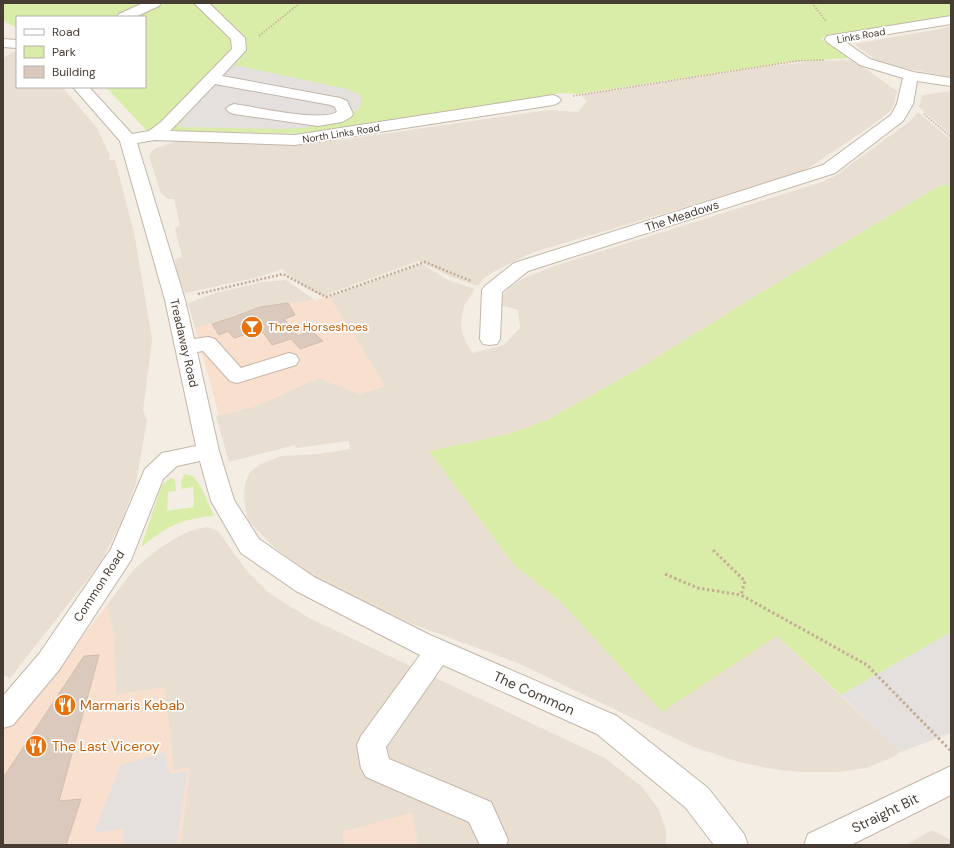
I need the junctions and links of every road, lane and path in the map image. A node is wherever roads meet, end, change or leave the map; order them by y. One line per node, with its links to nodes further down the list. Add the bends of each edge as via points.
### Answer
1 (154, 3): 4 (street)
2 (201, 3): 8 (street, via 238,38)
3 (300, 3): 8 (path)
4 (126, 16)
5 (951, 20): 9 (street, Links Road, via 832,39)
6 (3, 43): 7 (street)
7 (16, 44)
8 (239, 50): 11 (street)
9 (865, 62): 10 (street, Links Road); 14 (path, via 835,59 797,61 600,90)
10 (911, 76): 12 (street, Links Road); 20 (street, The Meadows, via 905,104 897,118 829,169 521,267)
11 (212, 79): 15 (street, via 335,101 342,104 345,114 336,119 318,120); 17 (street)
12 (951, 82)
13 (82, 88): 19 (street, Treadaway Road)
14 (553, 100): 17 (street, North Links Road, via 295,140)
15 (234, 109)
16 (924, 114): 18 (path)
17 (154, 135): 19 (street, North Links Road)
18 (951, 137)
19 (128, 140): 21 (street, Treadaway Road)
20 (492, 290): 21 (path, via 425,262 326,297 283,274); 22 (street)
21 (175, 300): 23 (street, Treadaway Road)
22 (490, 339)
23 (185, 347): 24 (street, via 208,344 237,376); 25 (street, Treadaway Road)
24 (288, 360)
25 (208, 451): 28 (street, Treadaway Road, via 223,501 250,546); 31 (street, Common Road, via 170,460 153,475 122,553 48,662)
26 (713, 550): 29 (path, via 745,582)
27 (665, 574): 29 (path, via 698,588)
28 (305, 584): 30 (street, The Common)
29 (741, 595): 32 (path, via 867,665)
30 (438, 650): 34 (street, via 371,744 376,768 480,812); 35 (street, The Common, via 608,725 697,798)
31 (3, 715)
32 (951, 752)
33 (947, 789): 36 (street, Straight Bit)
34 (493, 840)
35 (733, 845)
36 (819, 845)

